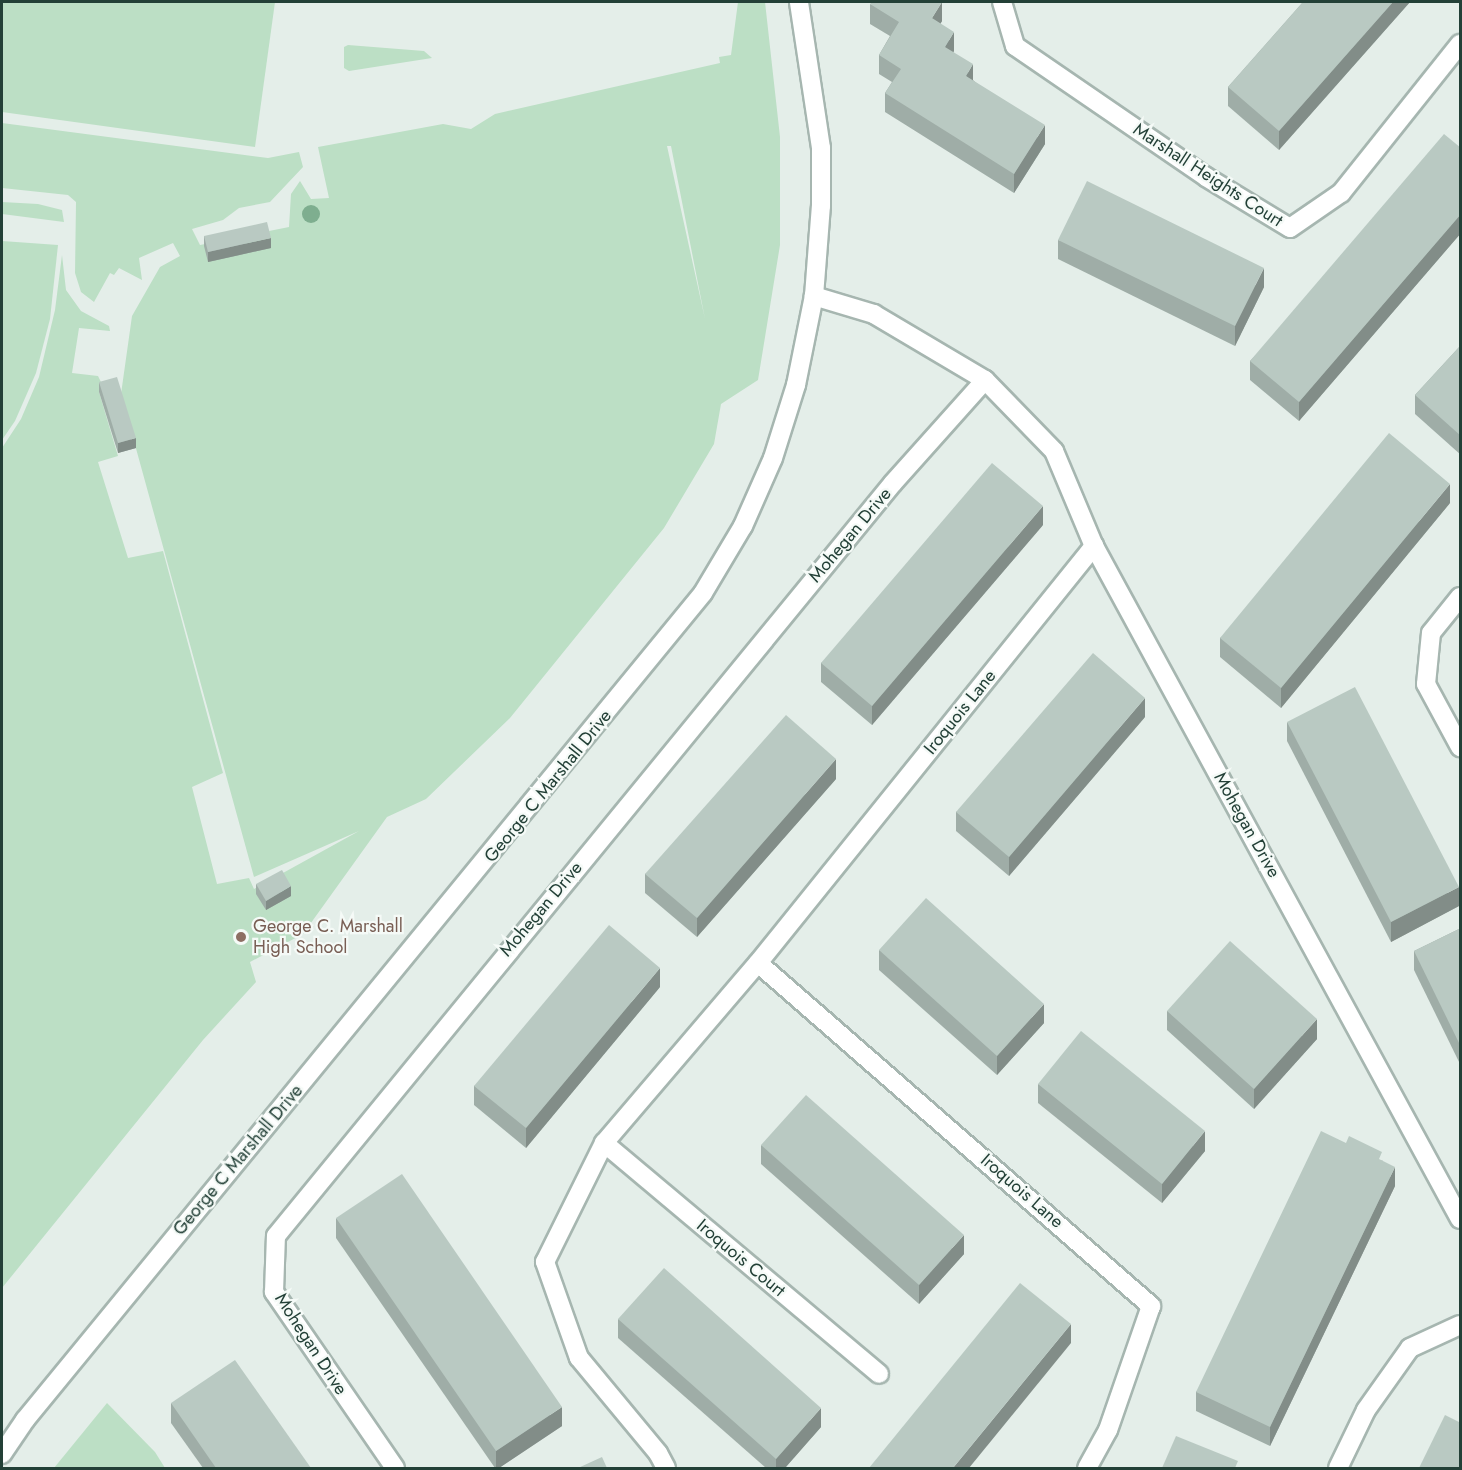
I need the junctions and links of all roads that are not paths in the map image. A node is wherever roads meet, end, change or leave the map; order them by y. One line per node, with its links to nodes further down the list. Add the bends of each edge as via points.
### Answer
1 (800, 2): 4 (street, George C Marshall Drive, via 821,148 821,206)
2 (1002, 2): 3 (street, Marshall Heights Court, via 1015,46 1206,177 1290,228 1341,193)
3 (1461, 44)
4 (813, 296): 5 (street, Mohegan Drive, via 874,314); 14 (street, George C Marshall Drive, via 796,385 773,458 743,526 703,593 25,1420)
5 (985, 380): 6 (street, Mohegan Drive, via 1053,451); 15 (street, Mohegan Drive, via 893,483 276,1236 274,1292)
6 (1094, 546): 9 (street, Iroquois Lane); 11 (street, Mohegan Drive)
7 (1461, 597): 8 (street, via 1431,633 1426,684)
8 (1461, 747)
9 (758, 963): 10 (street, Iroquois Lane); 17 (street, Iroquois Lane, via 1151,1306 1108,1430)
10 (604, 1143): 13 (street, Iroquois Court); 16 (street, Iroquois Lane, via 545,1262 579,1358 658,1453)
11 (1461, 1219)
12 (1461, 1325): 18 (street, via 1410,1348 1366,1410)
13 (879, 1374)
14 (2, 1454)
15 (395, 1468)
16 (666, 1468)
17 (1087, 1468)
18 (1338, 1468)

